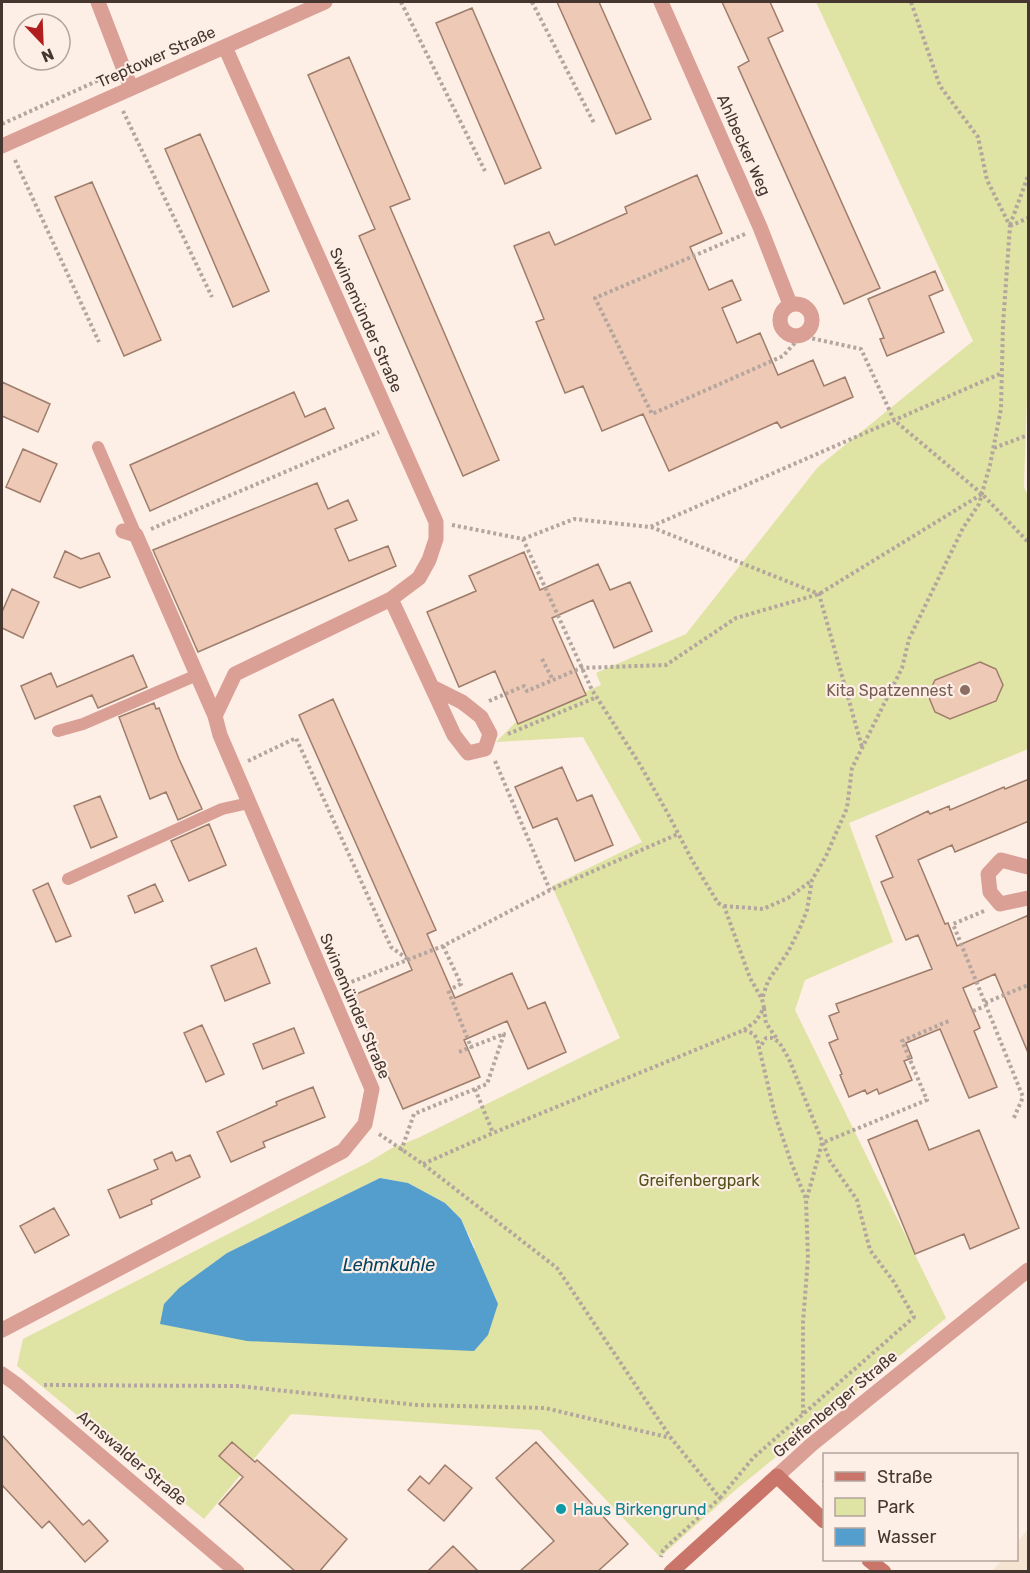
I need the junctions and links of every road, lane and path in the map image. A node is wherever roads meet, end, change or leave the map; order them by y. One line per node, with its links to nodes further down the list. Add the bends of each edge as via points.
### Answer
1 (98, 2): 8 (street)
2 (325, 2): 7 (street, Treptower Straße)
3 (400, 2): 14 (path)
4 (532, 2): 11 (path)
5 (661, 2): 18 (street, Ahlbecker Weg)
6 (911, 2): 17 (path, via 940,86 978,137 987,180)
7 (225, 47): 9 (street, Treptower Straße); 25 (street, Swinemünder Straße)
8 (124, 69): 9 (street); 12 (path)
9 (131, 88): 10 (street, Treptower Straße)
10 (115, 95): 13 (street, Treptower Straße); 19 (path)
11 (594, 123)
12 (2, 124)
13 (4, 145): 22 (path)
14 (484, 171)
15 (1029, 176): 17 (path)
16 (1029, 218): 17 (path)
17 (1010, 226): 23 (path)
18 (760, 227): 20 (street, Ahlbecker Weg); 21 (path, via 595,298 652,414 783,356)
19 (212, 297)
20 (790, 304): 21 (street, via 782,310 780,327 792,336); 21 (street, via 800,304 811,314 808,332)
21 (801, 336): 24 (path, via 861,349)
22 (99, 342)
23 (1002, 373): 24 (path); 28 (path, via 1001,409)
24 (894, 420): 29 (path); 31 (path)
25 (393, 426): 30 (street, Swinemünder Straße); 32 (path)
26 (1029, 435): 28 (path)
27 (98, 447): 32 (lane)
28 (993, 448): 29 (path)
29 (982, 494): 34 (path); 35 (path); 47 (path, via 909,639 902,668)
30 (436, 522): 33 (path); 36 (street, via 429,560 419,578)
31 (650, 527): 33 (path, via 574,519); 35 (path)
32 (129, 533): 39 (street, Swinemünder Straße)
33 (523, 539): 38 (path)
34 (1029, 542)
35 (819, 594): 38 (path, via 736,618 666,665); 47 (path)
36 (391, 599): 41 (street); 44 (street, via 235,674)
37 (542, 659): 40 (path)
38 (581, 668): 40 (path); 42 (path)
39 (197, 675): 44 (street, Swinemünder Straße); 45 (lane)
40 (553, 680): 43 (path, via 526,691 524,686)
41 (432, 687): 43 (street); 46 (street, via 454,735 468,753 484,749)
42 (597, 697): 46 (path); 51 (path)
43 (471, 709): 46 (street, via 481,717 490,734)
44 (215, 716): 48 (street, Swinemünder Straße)
45 (58, 731)
46 (488, 742)
47 (862, 747): 54 (path, via 852,768 847,808)
48 (234, 767): 50 (street, Swinemünder Straße); 60 (path, via 296,738 391,947)
49 (498, 767): 55 (path)
50 (249, 803): 53 (lane, via 222,809); 63 (street, Swinemünder Straße)
51 (678, 834): 55 (path); 58 (path, via 718,903)
52 (1029, 867): 57 (street, via 1002,860 988,874 990,892)
53 (68, 879)
54 (812, 880): 58 (path, via 788,898 763,909); 65 (path, via 804,919 768,981)
55 (550, 890): 59 (path)
56 (1029, 898): 57 (street)
57 (1000, 904): 66 (path, via 953,924)
58 (724, 906): 65 (path, via 750,978)
59 (443, 946): 60 (path); 62 (path, via 461,984)
60 (409, 960): 63 (path)
61 (1029, 985): 66 (path)
62 (453, 988)
63 (329, 989): 77 (street, Swinemünder Straße, via 372,1089)
64 (448, 990): 72 (path)
65 (762, 999): 67 (path)
66 (985, 1005): 68 (path); 76 (path, via 1023,1096)
67 (764, 1008): 70 (path); 71 (path, via 766,1023)
68 (973, 1011)
69 (951, 1020): 79 (path, via 902,1041 927,1100)
70 (744, 1030): 73 (path, via 754,1034); 78 (path)
71 (779, 1042): 73 (path, via 766,1038); 79 (path)
72 (471, 1047): 74 (path); 75 (path, via 504,1034 487,1084)
73 (760, 1047): 82 (path, via 775,1116)
74 (459, 1052)
75 (475, 1089): 78 (path); 80 (path, via 414,1114)
76 (1013, 1120)
77 (365, 1124): 80 (path); 84 (street, Swinemünder Straße, via 343,1151)
78 (493, 1133): 81 (path)
79 (822, 1143): 82 (path); 87 (path, via 857,1200 870,1250 914,1317)
80 (401, 1151): 81 (path)
81 (423, 1164): 88 (path, via 558,1268)
82 (806, 1199): 87 (path, via 808,1258)
83 (1029, 1270): 89 (street, Greifenberger Straße)
84 (2, 1330)
85 (2, 1374): 86 (street, Arnswalder Straße)
86 (16, 1384): 88 (path, via 239,1386 417,1405 545,1408); 94 (street, Arnswalder Straße)
87 (802, 1414): 90 (path, via 753,1458)
88 (671, 1438): 90 (path)
89 (777, 1476): 91 (street); 95 (street, Greifenberger Straße)
90 (720, 1498): 92 (path, via 663,1550)
91 (823, 1519)
92 (659, 1560)
93 (870, 1561): 96 (street)
94 (237, 1572)
95 (671, 1572)
96 (884, 1572)

